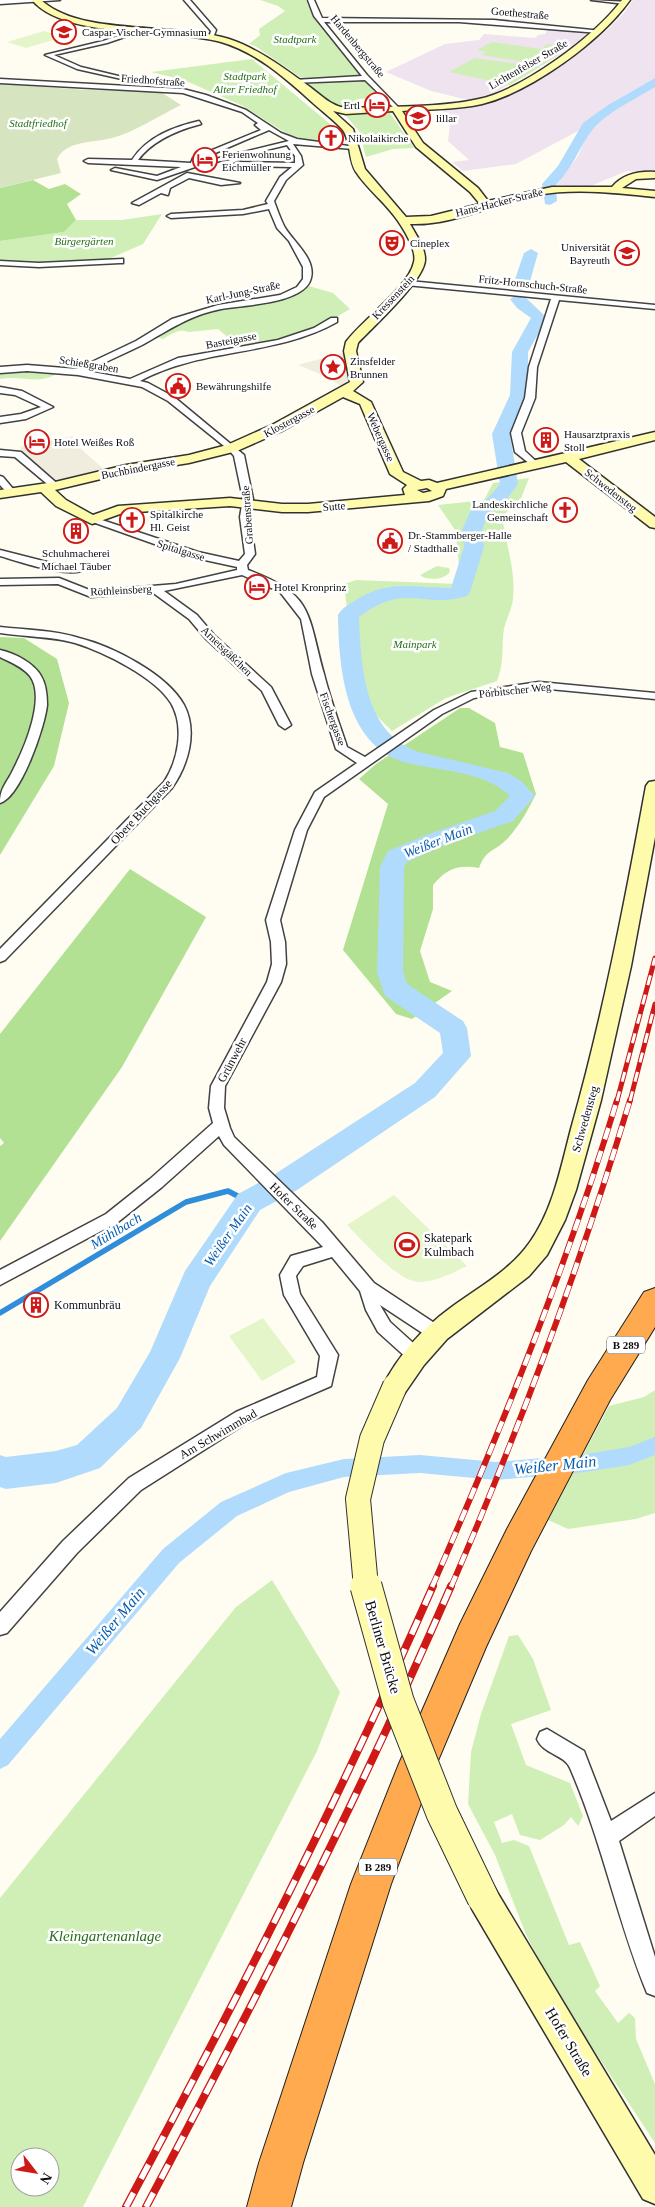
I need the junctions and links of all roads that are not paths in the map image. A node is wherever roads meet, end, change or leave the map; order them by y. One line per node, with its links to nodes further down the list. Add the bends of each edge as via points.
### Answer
1 (36, 0): 2 (street); 7 (street); 9 (street, Kressenstein, via 43,8 62,17)
2 (57, 0)
3 (187, 0): 11 (street, via 214,31)
4 (311, 0): 8 (street, Hardenbergstraße)
5 (594, 0): 6 (street)
6 (625, 1): 10 (street, Lichtenfelser Straße)
7 (0, 2)
8 (320, 20): 10 (street, Goethestraße, via 473,20); 12 (street, Hardenbergstraße)
9 (145, 30): 11 (street, Kressenstein); 15 (street, via 98,44 50,53 50,56 79,68)
10 (599, 31): 16 (street, Lichtenfelser Straße, via 544,70 496,97 477,103)
11 (211, 37): 14 (street, Kressenstein, via 248,50)
12 (366, 78): 14 (street); 16 (street, Hardenbergstraße)
13 (0, 81): 15 (street, Friedhofstraße)
14 (294, 82): 17 (street, Kressenstein)
15 (161, 89): 19 (street, Friedhofstraße, via 204,96 244,111)
16 (396, 108): 17 (street, Lichtenfelser Straße); 30 (street, Hardenbergstraße, via 419,145)
17 (337, 115): 21 (street, Kressenstein, via 348,129)
18 (199, 123): 22 (street, via 186,125 154,142)
19 (264, 124): 20 (street, Friedhofstraße); 24 (street, via 258,125 266,130 195,159)
20 (293, 143): 21 (street, Friedhofstraße); 24 (street); 25 (street)
21 (353, 147): 38 (street, Kressenstein, via 360,170)
22 (134, 160): 23 (street); 24 (street)
23 (88, 161)
24 (195, 165): 26 (street, via 157,178)
25 (299, 165): 27 (street, via 239,164); 36 (street, via 284,180 270,201)
26 (114, 170)
27 (187, 175): 29 (street); 34 (street, via 166,190)
28 (655, 175): 31 (street, via 633,176 623,180)
29 (236, 183)
30 (474, 190): 32 (street, via 498,194); 35 (street, Hardenbergstraße)
31 (615, 190): 32 (street, Hans-Hacker-Straße); 33 (street, Hans-Hacker-Straße)
32 (540, 192): 35 (street, Hans-Hacker-Straße)
33 (655, 194)
34 (136, 203)
35 (486, 204): 38 (street, Hans-Hacker-Straße, via 428,219)
36 (271, 206): 37 (street, via 243,212); 46 (street, Karl-Jung-Straße, via 281,228 307,266 307,279 300,289 282,297 218,307 174,321 139,343)
37 (170, 216)
38 (403, 220): 41 (street, Kressenstein, via 419,251 420,262)
39 (120, 261): 40 (street, via 39,265)
40 (0, 263)
41 (409, 284): 42 (street, Fritz-Hornschuch-Straße); 49 (street, Kressenstein, via 352,342 350,351 357,382)
42 (555, 299): 43 (street, Fritz-Hornschuch-Straße); 58 (street, via 533,367 530,398 516,433 520,452)
43 (655, 307)
44 (334, 320): 47 (street, Basteigasse, via 307,336 182,360)
45 (0, 370): 46 (street, Schießgraben, via 27,368)
46 (78, 372): 47 (street, Schießgraben)
47 (132, 382): 50 (street, Schießgraben)
48 (0, 390): 51 (street, via 29,397 48,407 23,417)
49 (344, 392): 53 (street, Klostergasse); 61 (street, Webergasse, via 366,402 397,474)
50 (171, 399): 53 (street, Grabenstraße)
51 (0, 420)
52 (652, 436): 56 (street, Sutte)
53 (232, 448): 60 (street, Buchbindergasse); 63 (street, Grabenstraße, via 241,462)
54 (0, 453): 55 (street)
55 (18, 454): 57 (street); 60 (street)
56 (568, 456): 58 (street, Sutte); 65 (street, Schwedensteg)
57 (0, 463)
58 (535, 465): 61 (street, Sutte, via 437,487 436,495)
59 (0, 479): 62 (street)
60 (50, 487): 62 (street, Buchbindergasse); 64 (street, Spitalgasse, via 62,502)
61 (418, 491): 63 (street, Sutte, via 308,508)
62 (5, 493)
63 (248, 504): 64 (street, via 230,502 137,508 118,510); 68 (street, Grabenstraße, via 245,517 250,554)
64 (92, 520): 68 (street, Spitalgasse)
65 (655, 524)
66 (0, 553): 67 (street, via 63,569)
67 (82, 568)
68 (243, 568): 70 (street, Röthleinsberg, via 176,587); 75 (street, Fischergasse, via 284,590 300,609 306,619 318,674 342,749)
69 (0, 582): 70 (street, Röthleinsberg, via 59,581 91,594)
70 (154, 589): 74 (street, Arnetsgäßchen, via 193,617 267,689)
71 (0, 630): 78 (street, Obere Buchgasse, via 76,640 109,653 162,687 178,704 184,728 181,764 168,785)
72 (0, 653): 77 (street, via 36,676 41,693 31,746 7,792)
73 (655, 696): 75 (street, Pörbitscher Weg, via 561,685 471,695 450,704)
74 (285, 725)
75 (369, 758): 79 (street, Grünwehr, via 319,795 301,830 273,920 279,964 274,982 218,1086 215,1097)
76 (655, 786): 84 (street, Schwedensteg, via 630,929 595,1085 556,1219 529,1261)
77 (0, 799)
78 (0, 957)
79 (220, 1126): 80 (street, Hofer Straße, via 229,1141); 81 (street, via 112,1218)
80 (335, 1250): 82 (street, Hofer Straße); 87 (street, Am Schwimmbad, via 297,1261 288,1275 292,1295 328,1355 325,1382 242,1417 135,1484 70,1547)
81 (0, 1278)
82 (368, 1288): 84 (street, Hofer Straße); 85 (street, Hofer Straße, via 371,1306 383,1328)
83 (655, 1301): 94 (highway, B 289, via 599,1390 519,1540 473,1636 411,1780 371,1884)
84 (436, 1334): 85 (street, Schwedensteg)
85 (415, 1355): 86 (street, Schwedensteg)
86 (395, 1386): 91 (street, Berliner Brücke, bridge, via 372,1439 358,1499 364,1579 398,1701 442,1813)
87 (0, 1626)
88 (547, 1739): 90 (street, via 577,1758)
89 (655, 1803): 90 (street)
90 (606, 1837): 92 (street)
91 (483, 1898): 93 (street, Hofer Straße)
92 (655, 1985)
93 (655, 2187)
94 (269, 2207)

